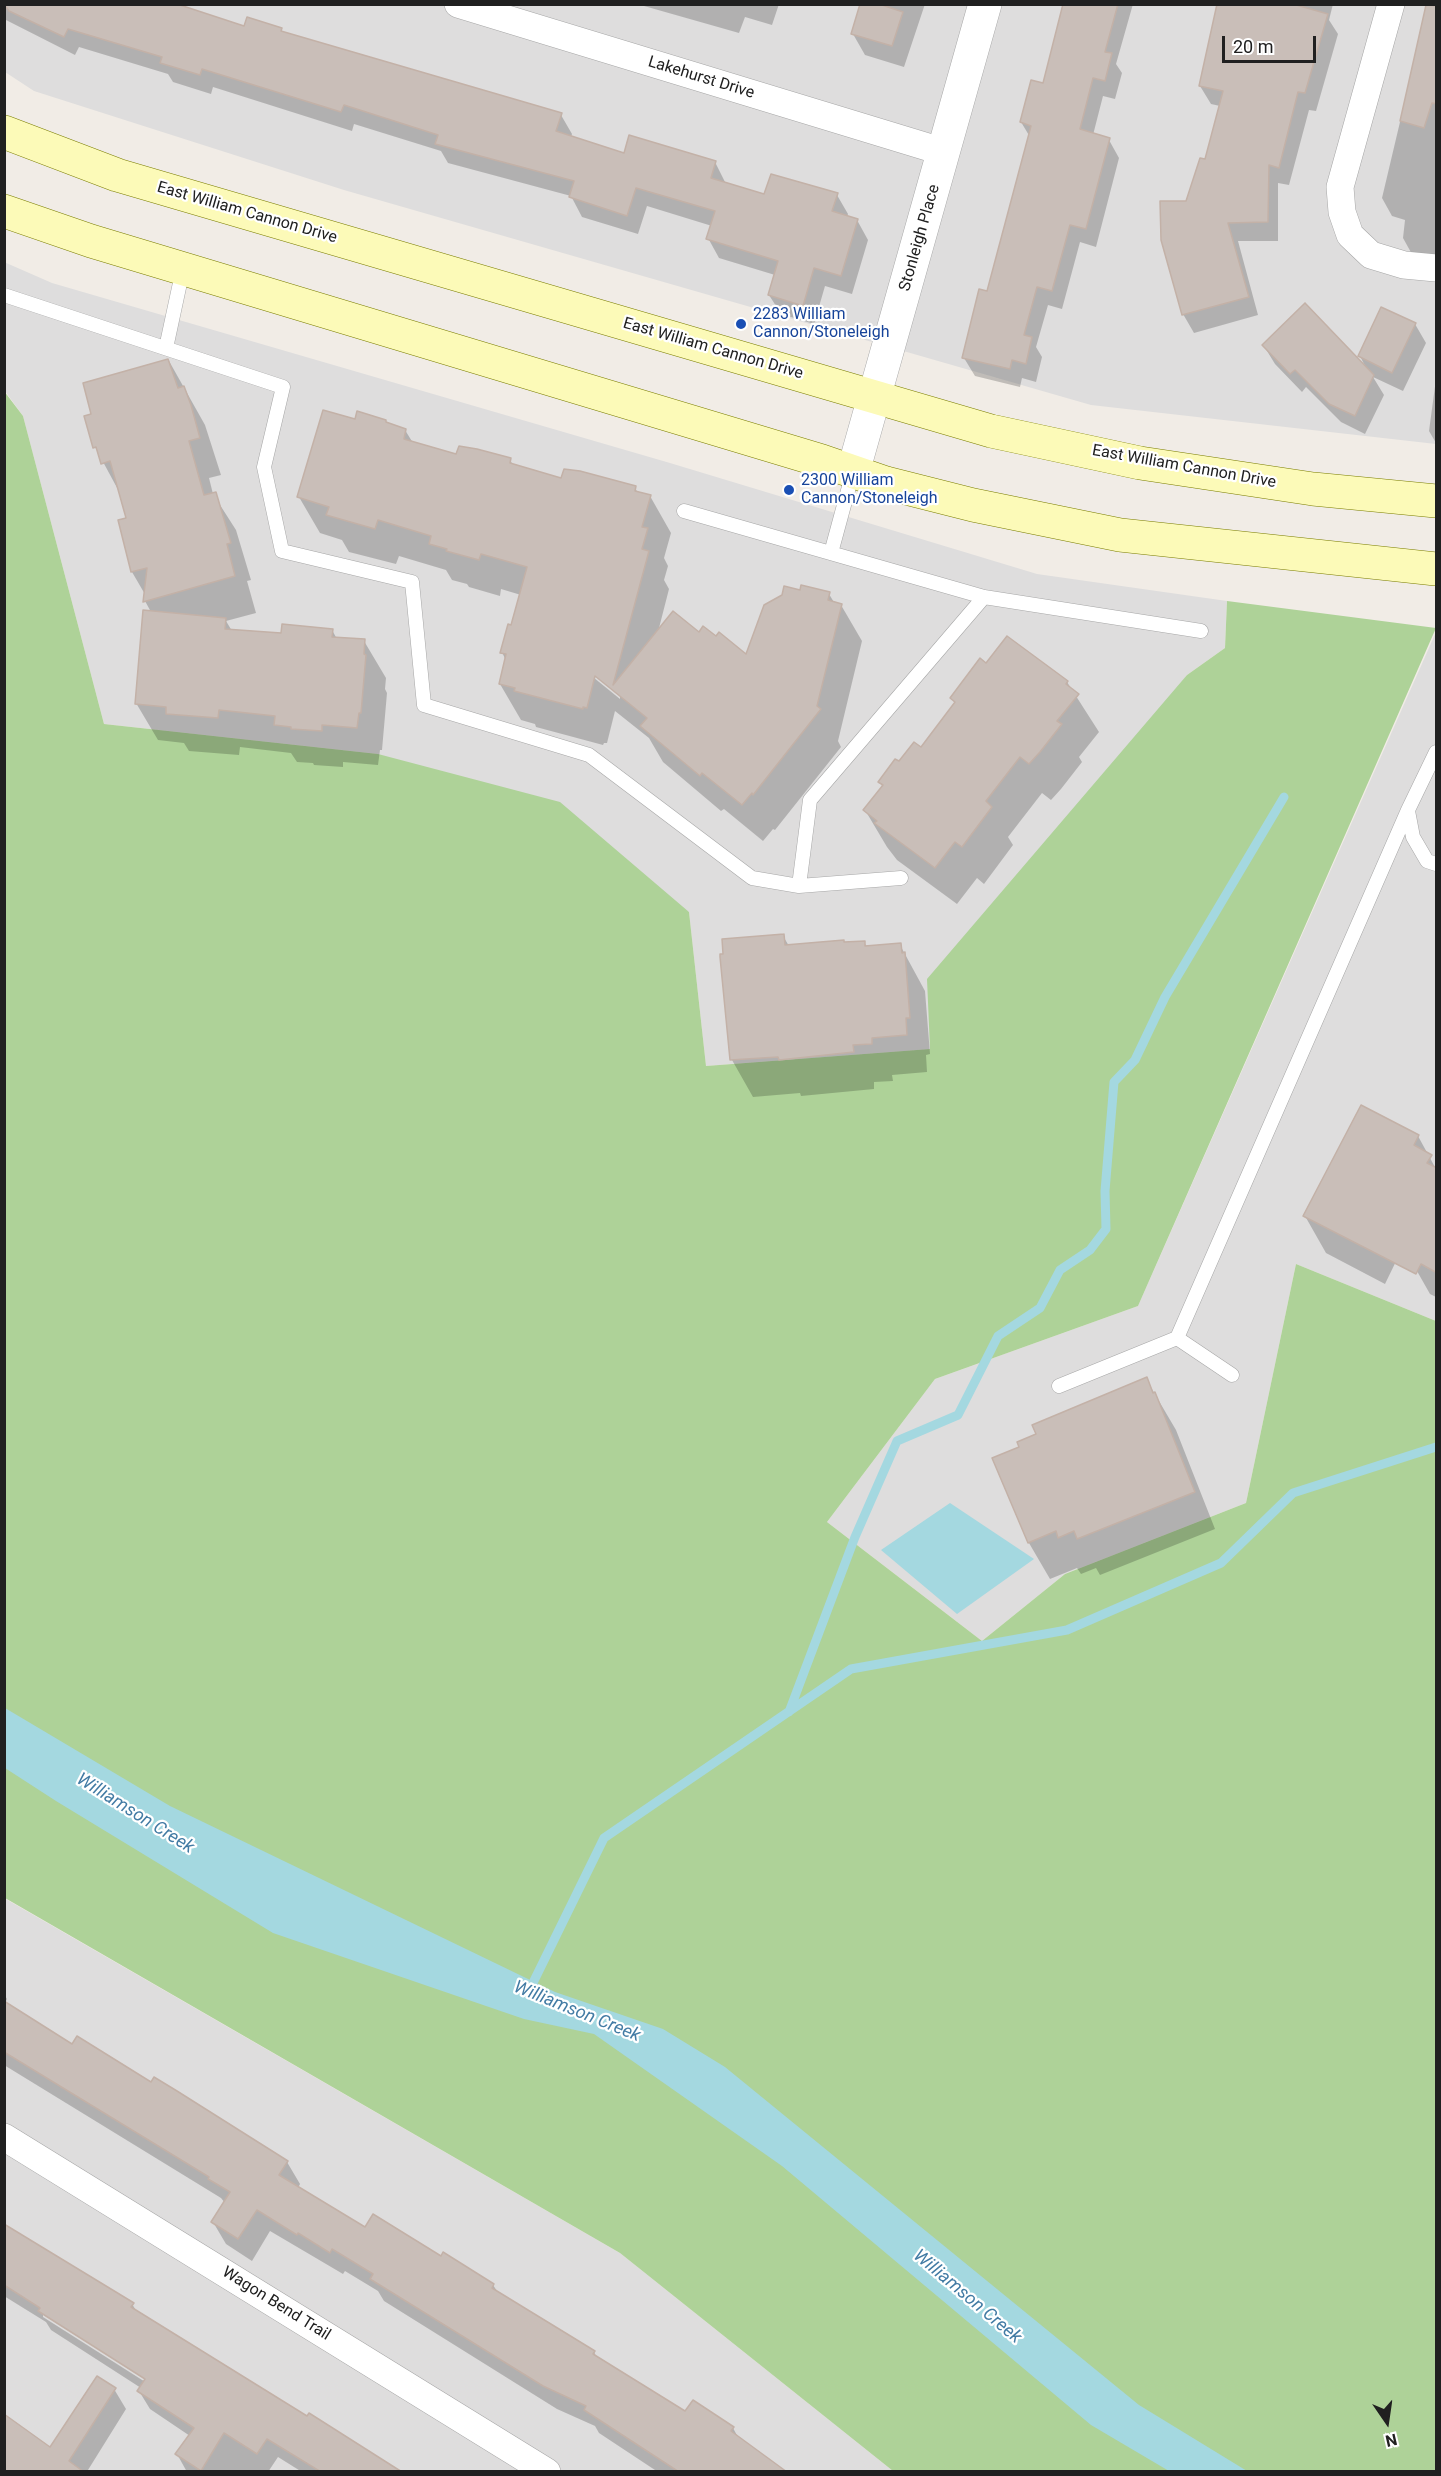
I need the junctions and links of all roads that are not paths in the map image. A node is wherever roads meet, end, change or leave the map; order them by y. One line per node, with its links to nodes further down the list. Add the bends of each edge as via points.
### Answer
1 (458, 4): 5 (street, Lakehurst Drive)
2 (985, 4): 5 (street, Stonleigh Place)
3 (1391, 4): 7 (street, via 1340,187 1342,212 1350,235 1371,255 1404,265)
4 (4, 132): 11 (main road, East William Cannon Drive, via 117,175)
5 (944, 152): 11 (street, Stonleigh Place)
6 (4, 212): 8 (main road)
7 (1437, 268)
8 (183, 269): 10 (lane); 12 (main road)
9 (4, 295): 10 (lane)
10 (166, 348): 23 (lane, via 283,387 264,467 282,551 412,582 424,705 589,755 752,878)
11 (875, 396): 12 (street, Stonleigh Place); 13 (main road, East William Cannon Drive, via 991,431 1140,463 1313,489)
12 (853, 472): 15 (lane); 16 (main road, via 973,505 1120,535)
13 (1437, 501)
14 (684, 511): 15 (lane)
15 (831, 553): 17 (lane)
16 (1437, 569)
17 (984, 597): 18 (lane); 23 (lane, via 810,800)
18 (1201, 631)
19 (1437, 752): 20 (lane)
20 (1408, 810): 21 (lane, via 1413,837 1427,861); 24 (lane)
21 (1437, 864)
22 (901, 878): 23 (lane)
23 (798, 886)
24 (1177, 1338): 25 (lane); 26 (lane)
25 (1232, 1376)
26 (1059, 1386)
27 (4, 2137): 28 (street, Wagon Bend Trail)
28 (541, 2470)

